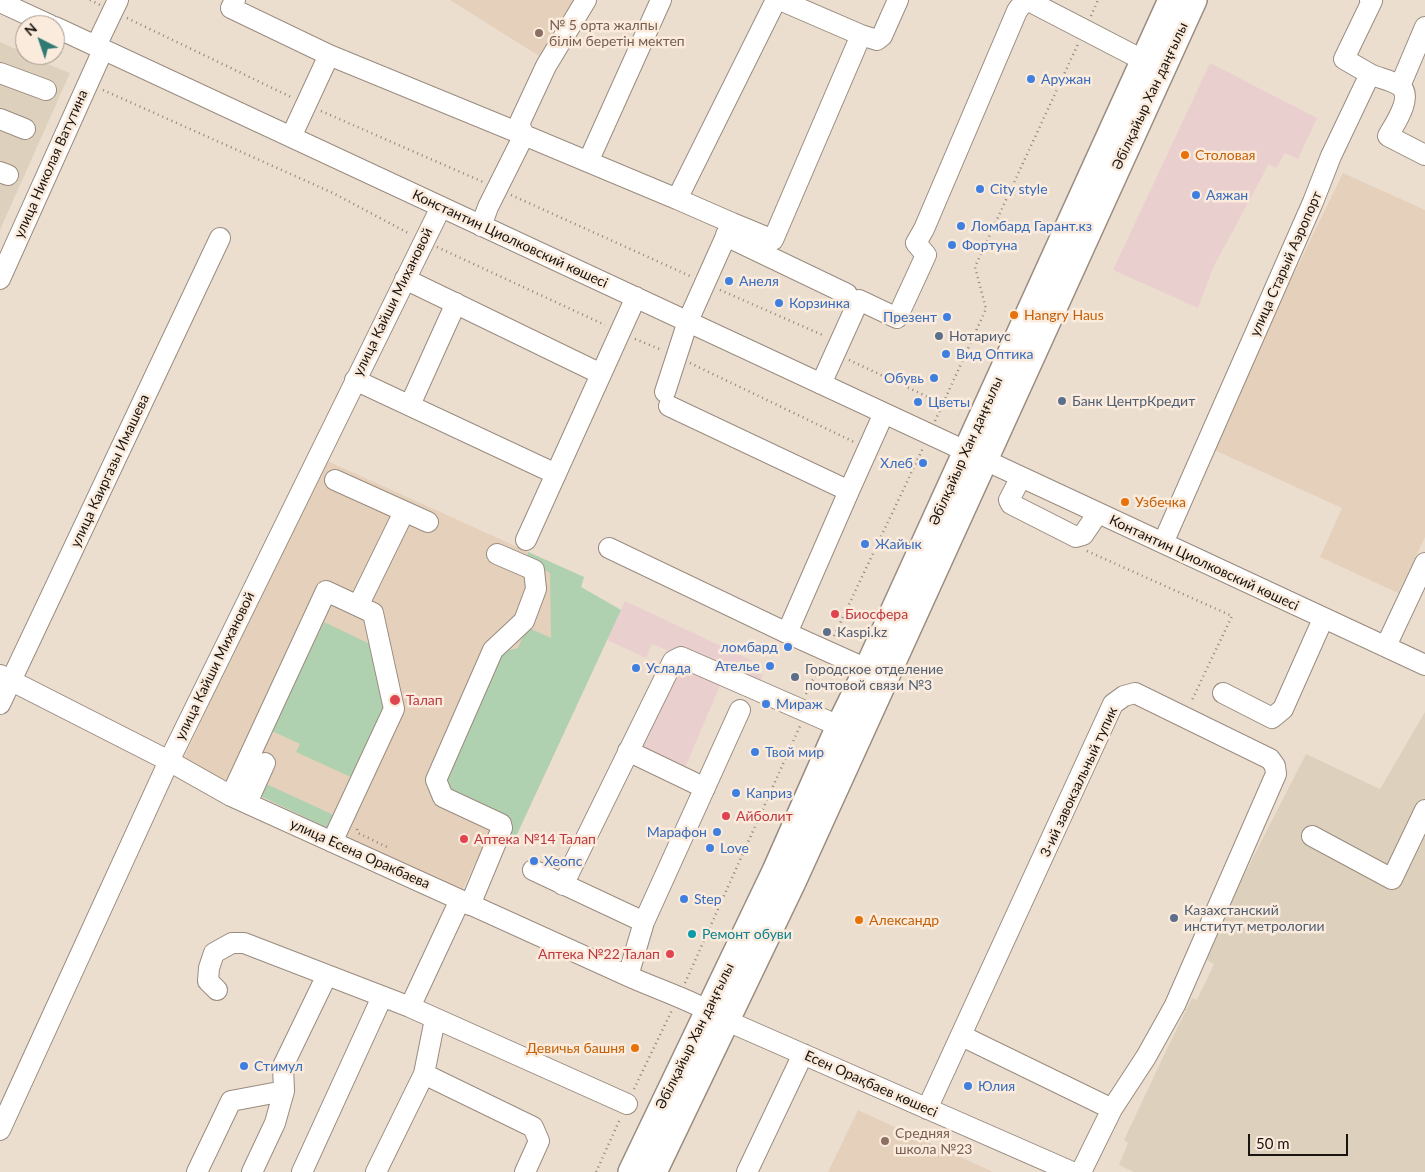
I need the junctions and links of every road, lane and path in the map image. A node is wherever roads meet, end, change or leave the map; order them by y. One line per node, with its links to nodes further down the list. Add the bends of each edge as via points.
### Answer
1 (90, 0): 14 (path)
2 (586, 0): 31 (street, via 546,66 519,124)
3 (661, 0): 34 (street)
4 (776, 0): 36 (street)
5 (780, 0): 19 (street)
6 (898, 0): 19 (street, via 882,36 877,40)
7 (1026, 0): 17 (street); 50 (street, via 1017,12 916,243 926,255 897,318 859,300)
8 (1098, 0): 17 (path)
9 (1171, 0): 22 (main road, Әбілқайыр Хан даңғылы)
10 (1194, 0): 60 (main road, Әбілқайыр Хан даңғылы)
11 (1370, 0): 24 (street, via 1344,59)
12 (0, 2): 15 (street)
13 (228, 3): 21 (street)
14 (116, 5): 20 (street, улица Николая Ватутина); 28 (path)
15 (28, 15)
16 (1425, 27): 26 (street)
17 (1085, 30): 22 (street, via 1135,56); 55 (path, via 975,267 986,309)
18 (65, 32): 20 (street, Константин Циолковский көшесі)
19 (861, 35): 39 (street, via 773,240)
20 (99, 48): 25 (street, улица Николая Ватутина); 32 (street, Константин Циолковский көшесі)
21 (329, 55): 28 (street); 31 (street)
22 (1145, 57): 60 (main road, Әбілқайыр Хан даңғылы)
23 (0, 73): 27 (street)
24 (1370, 74): 26 (street); 70 (street, улица Старый Аэропорт, via 1330,156 1314,202)
25 (88, 83): 41 (path, via 333,194); 42 (street, улица Николая Ватутина)
26 (1400, 86): 33 (street, via 1405,101 1388,136)
27 (46, 90)
28 (306, 104): 32 (street); 35 (path)
29 (0, 119): 30 (street)
30 (25, 129)
31 (524, 135): 34 (street); 35 (street)
32 (291, 137): 37 (street, Константин Циолковский көшесі)
33 (1425, 154)
34 (588, 162): 36 (street)
35 (497, 189): 38 (street); 44 (path)
36 (677, 199): 39 (street)
37 (441, 207): 38 (street, Константин Циолковский көшесі); 41 (street, улица Кайши Михановой)
38 (482, 226): 46 (street, Константин Циолковский көшесі)
39 (729, 229): 44 (street); 45 (street)
40 (220, 238): 81 (street, улица Каиргазы Имашева)
41 (424, 241): 43 (street, улица Кайши Михановой); 49 (path)
42 (0, 279)
43 (405, 280): 47 (street); 53 (street, улица Кайши Михановой)
44 (705, 283): 48 (street); 50 (path)
45 (847, 294)
46 (636, 297): 48 (street, Константин Циолковский көшесі); 49 (street)
47 (456, 303): 52 (street); 56 (street)
48 (688, 322): 51 (street); 54 (street, Константин Циолковский көшесі)
49 (620, 332): 51 (path); 52 (street)
50 (840, 343): 54 (street); 55 (path, via 842,357)
51 (676, 356): 59 (path); 64 (street, via 667,399)
52 (601, 374): 61 (street)
53 (355, 380): 56 (street); 89 (street, улица Кайши Михановой)
54 (821, 384): 57 (street, Константин Циолковский көшесі)
55 (943, 404): 58 (path)
56 (410, 405): 61 (street)
57 (884, 413): 58 (street, Константин Циолковский көшесі); 59 (street)
58 (929, 434): 60 (street, Константин Циолковский көшесі); 78 (path)
59 (868, 448): 64 (street)
60 (975, 455): 62 (street, Контантин Циолковский көшесі); 80 (main road, Әбілқайыр Хан даңғылы); 108 (main road, Әбілқайыр Хан даңғылы, via 793,882)
61 (556, 474): 69 (street)
62 (1021, 477): 66 (street, Контантин Циолковский көшесі); 68 (street, via 1010,500 1014,507 1076,537)
63 (335, 480): 65 (street)
64 (849, 492): 76 (street)
65 (404, 512): 67 (street); 74 (street)
66 (1098, 513): 68 (street); 70 (street, Контантин Циолковский көшесі)
67 (428, 522)
68 (1083, 535): 86 (path, via 1079,547 1232,616)
69 (526, 540)
70 (1163, 543): 75 (street, Контантин Циолковский көшесі)
71 (610, 548): 76 (street)
72 (497, 554): 100 (street, via 534,570 536,589 524,621 493,650 436,780 443,797 501,824 502,828)
73 (1425, 563): 77 (street)
74 (358, 606): 92 (street, via 326,591); 93 (street, via 373,613 394,709)
75 (1324, 619): 77 (street, Контантин Циолковский көшесі); 82 (street, via 1283,709 1272,718)
76 (787, 634): 78 (street)
77 (1386, 646): 79 (street, Контантин Циолковский көшесі)
78 (826, 653): 80 (street); 85 (path, via 806,695)
79 (1425, 665)
80 (867, 669): 87 (main road, Әбілқайыр Хан даңғылы)
81 (6, 678): 83 (street, улица Каиргазы Имашева); 89 (street, улица Есена Оракбаева)
82 (1223, 693)
83 (0, 704)
84 (740, 710): 91 (street)
85 (807, 712): 87 (street); 88 (street, via 681,657 673,661); 106 (path)
86 (1184, 717): 110 (street, 3-ий завокзальный тупик, via 1135,693 1112,704); 116 (street, 3-ий завокзальный тупик, via 1270,759 1276,774 1175,1005)
87 (839, 726): 108 (main road, Әбілқайыр Хан даңғылы)
88 (628, 751): 91 (street); 99 (street)
89 (169, 761): 92 (street, улица Есена Оракбаева); 117 (street, улица Кайши Михановой)
90 (265, 763): 92 (street)
91 (705, 788): 101 (street)
92 (239, 800): 96 (street, улица Есена Оракбаева)
93 (347, 809): 96 (street); 97 (path, via 358,833)
94 (1425, 810): 95 (street, via 1392,879)
95 (1312, 836)
96 (332, 842): 100 (street, улица Есена Оракбаева)
97 (389, 848)
98 (533, 870): 99 (street)
99 (563, 885): 101 (street)
100 (465, 902): 103 (street, улица Есена Оракбаева); 107 (street)
101 (644, 922): 103 (street)
102 (327, 975): 104 (street, via 244,943 232,943 214,953 209,968 208,981); 105 (street); 113 (street, via 283,1066)
103 (628, 976): 106 (street, улица Есена Оракбаева)
104 (217, 990)
105 (382, 997): 107 (street); 120 (street)
106 (678, 998): 108 (street, улица Есена Оракбаева); 114 (path)
107 (410, 1008): 109 (street)
108 (716, 1014): 111 (street, Есен Орақбаев көшесі); 124 (main road, Әбілқайыр Хан даңғылы); 125 (main road, Әбілқайыр Хан даңғылы)
109 (435, 1019): 112 (street); 114 (street)
110 (962, 1036): 115 (street, 3-ий завокзальный тупик); 116 (street)
111 (803, 1054): 115 (street, Есен Орақбаев көшесі); 126 (street)
112 (424, 1074): 121 (street); 122 (street, via 533,1127 539,1141)
113 (284, 1091): 118 (street, via 231,1100); 119 (street, via 275,1123)
114 (627, 1104): 123 (path)
115 (927, 1109): 127 (street, Есен Орақбаев көшесі)
116 (1112, 1110): 128 (street, 3-ий завокзальный тупик)
117 (0, 1130)
118 (197, 1172)
119 (252, 1172)
120 (302, 1172)
121 (376, 1172)
122 (525, 1172)
123 (596, 1172)
124 (631, 1172)
125 (654, 1172)
126 (747, 1172)
127 (1072, 1172)
128 (1081, 1172)

